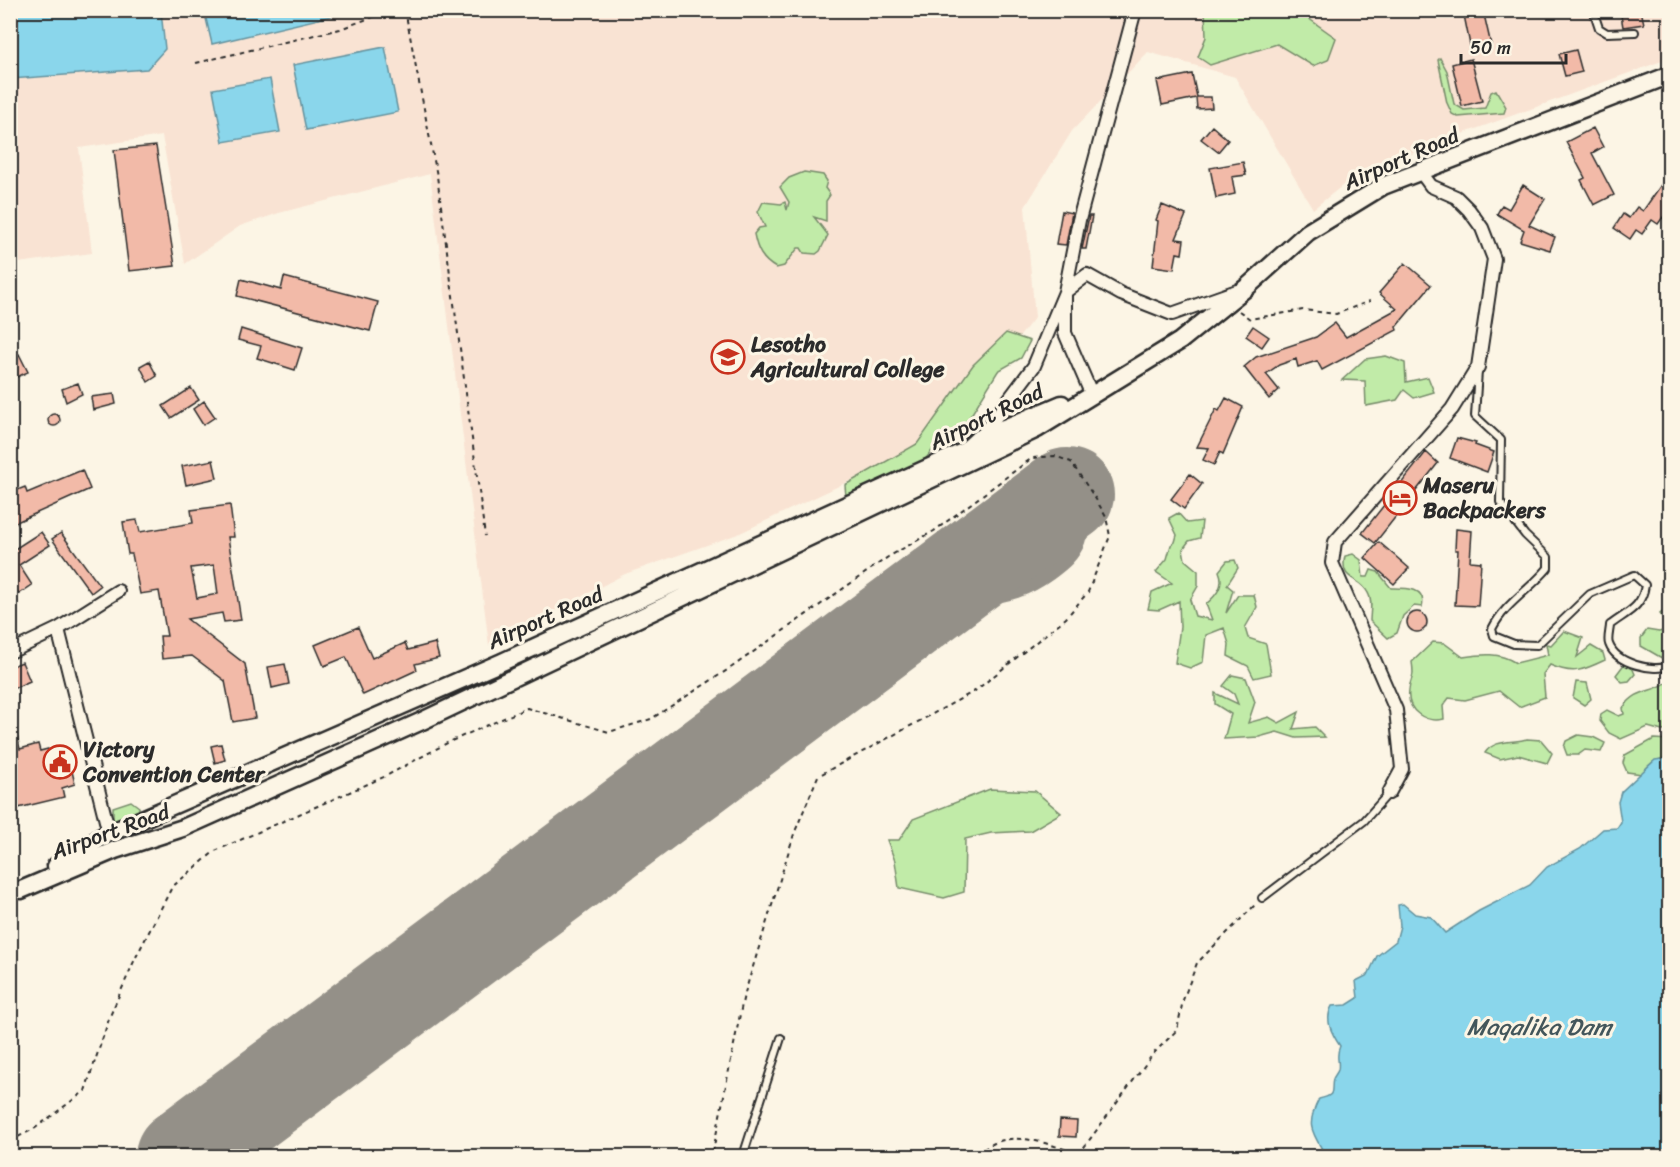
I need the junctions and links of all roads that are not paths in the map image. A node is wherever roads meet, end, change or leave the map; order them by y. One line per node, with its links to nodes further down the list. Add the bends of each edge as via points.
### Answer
1 (1135, 10): 7 (street, via 1079,220)
2 (1593, 10): 3 (lane, via 1599,28 1607,33)
3 (1635, 32)
4 (1670, 75): 5 (main road, Airport Road)
5 (1420, 171): 6 (main road, Airport Road, via 1383,186 1308,232); 8 (street, via 1431,186 1456,197 1469,210 1482,228 1494,259)
6 (1247, 287): 7 (street, via 1172,314 1120,294 1087,275); 9 (main road, Airport Road, via 1180,341)
7 (1065, 292): 9 (street, via 1065,333); 10 (street, via 1034,366)
8 (1478, 368): 14 (lane, via 1475,416 1501,440 1500,502 1548,557 1548,568 1536,583 1499,614 1492,629 1494,636 1527,646 1537,645 1590,594 1634,575 1645,585 1644,597 1636,608 1610,625 1608,644 1616,655 1639,666 1658,670); 15 (street, via 1452,409 1335,542 1332,563 1396,710 1402,769)
9 (1091, 393): 10 (main road, Airport Road); 17 (main road, Airport Road, via 1037,429 423,721 183,828 115,850)
10 (978, 440): 16 (main road, Airport Road, via 955,456 502,662)
11 (118, 591): 12 (street)
12 (58, 628): 13 (street); 16 (street)
13 (10, 652)
14 (1670, 666)
15 (1389, 793): 18 (lane, via 1364,821)
16 (109, 833): 17 (main road, Airport Road)
17 (16, 893)
18 (1262, 898)
19 (781, 1038): 20 (lane)
20 (743, 1156)

